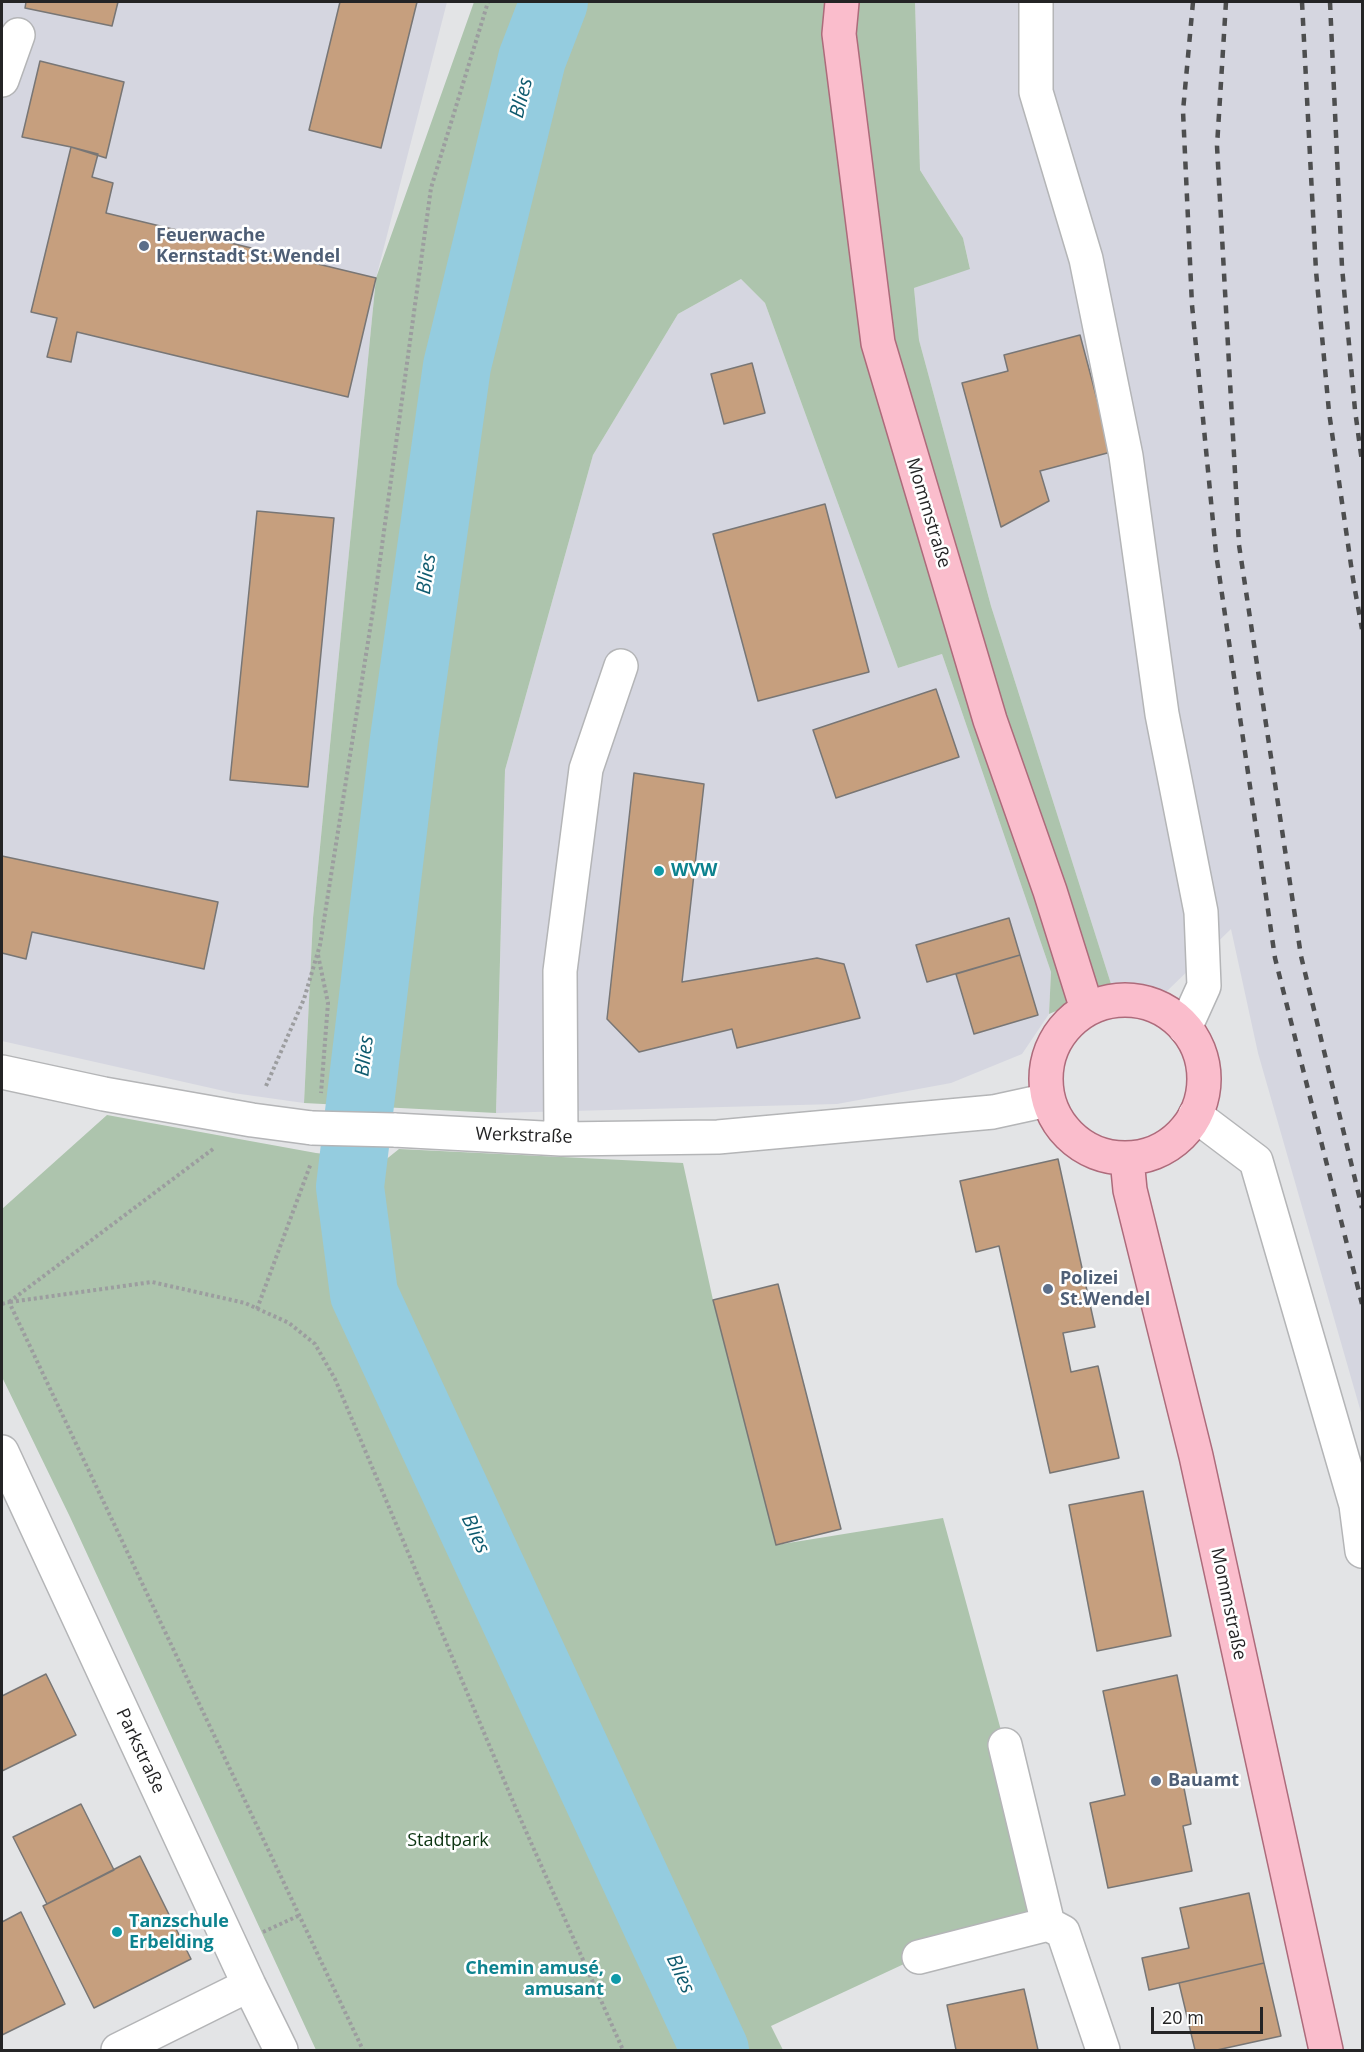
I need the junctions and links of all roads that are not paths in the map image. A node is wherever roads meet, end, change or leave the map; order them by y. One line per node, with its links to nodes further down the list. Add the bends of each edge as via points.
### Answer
1 (842, 2): 6 (main road, Mommstraße, via 839,34 878,343 990,720)
2 (1036, 2): 7 (street, via 1036,92 1086,259 1126,456 1162,714 1201,912 1204,986)
3 (18, 35): 4 (street)
4 (2, 80)
5 (621, 666): 11 (street, via 586,769 560,971)
6 (1087, 1009): 7 (main road, via 1109,1001 1133,1000 1163,1009); 9 (main road, via 1069,1023 1049,1055)
7 (1185, 1028): 10 (main road, via 1195,1043 1203,1074 1203,1088)
8 (2, 1072): 11 (street, Werkstraße, bridge, via 104,1095 312,1128)
9 (1048, 1100): 11 (street, Werkstraße, via 993,1112 718,1137); 12 (main road, via 1055,1117 1078,1142 1094,1151)
10 (1194, 1115): 12 (main road, via 1168,1144); 14 (street, via 1256,1161 1356,1506)
11 (561, 1139)
12 (1127, 1159): 22 (main road, Mommstraße, via 1130,1190 1196,1456)
13 (2, 1452): 18 (street, Parkstraße)
14 (1362, 1551)
15 (1005, 1745): 16 (street)
16 (1048, 1924): 17 (street); 21 (street, via 1063,1932)
17 (919, 1958)
18 (249, 1985): 19 (street); 20 (street, Parkstraße)
19 (118, 2050)
20 (281, 2050)
21 (1103, 2050)
22 (1326, 2050)

